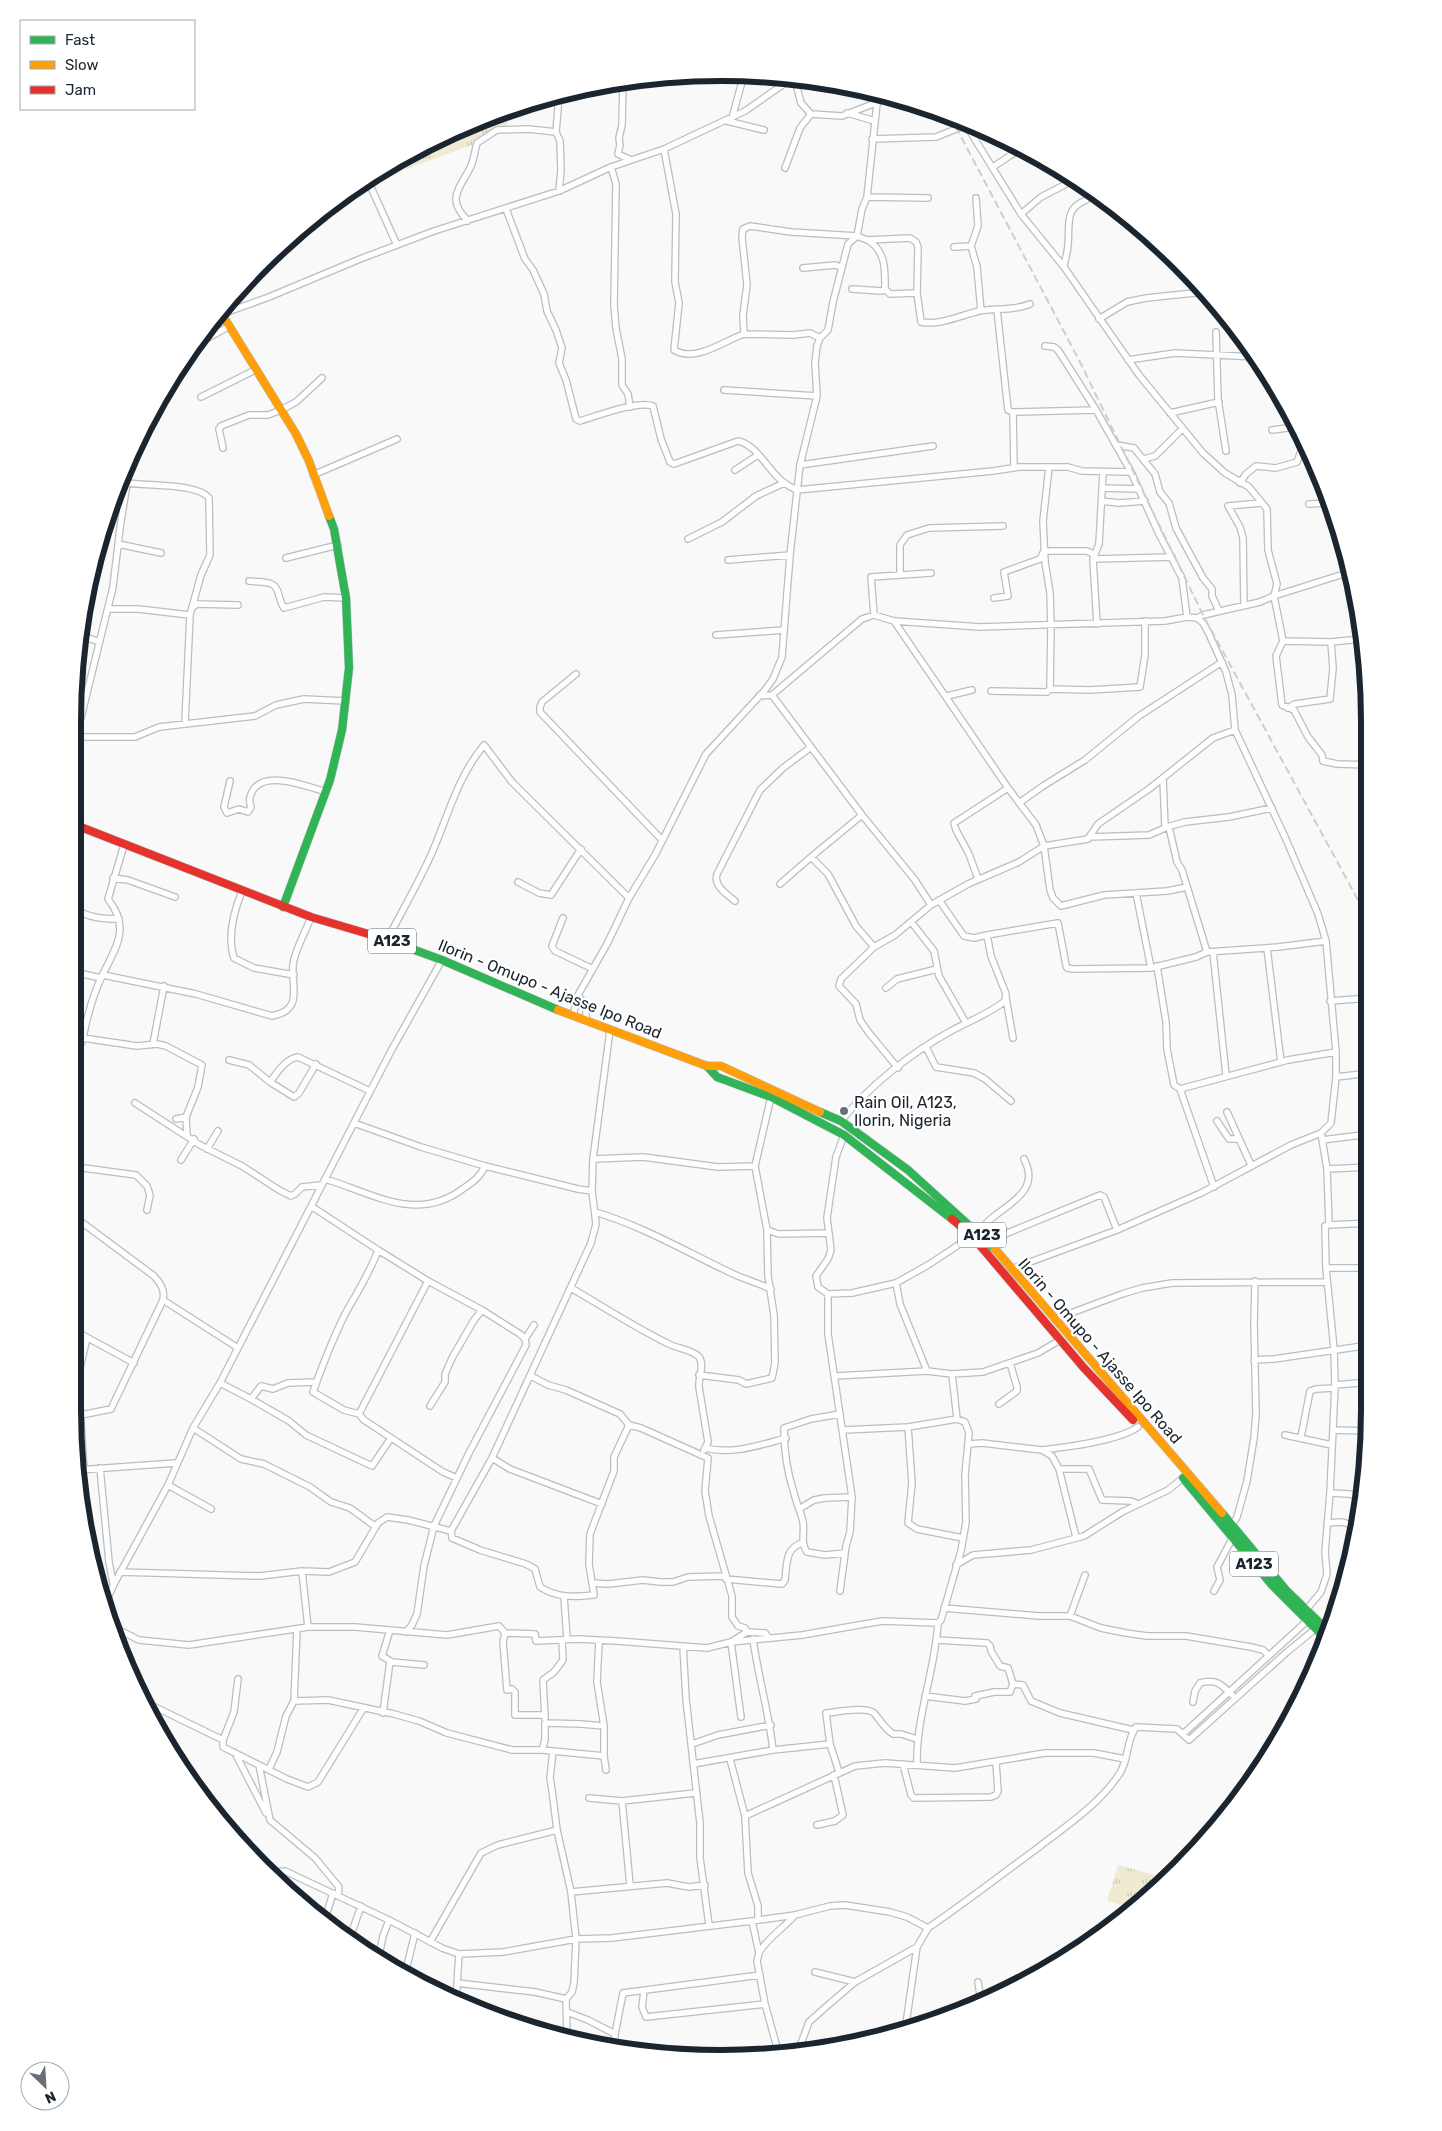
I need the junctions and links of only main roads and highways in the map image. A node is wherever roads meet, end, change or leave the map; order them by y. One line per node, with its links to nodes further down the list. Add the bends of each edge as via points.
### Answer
1 (224, 319): 3 (main road, via 296,434 325,501 338,545 346,598 349,668 340,739 326,792)
2 (81, 827): 3 (main road, Ilorin - Omupo - Ajasse Ipo Road / A123)
3 (283, 907): 4 (main road, Ilorin - Omupo - Ajasse Ipo Road / A123, via 442,960 574,1016)
4 (707, 1066): 5 (main road, Ilorin - Omupo - Ajasse Ipo Road / A123, via 717,1077 771,1097 844,1135); 5 (main road, Ilorin - Omupo - Ajasse Ipo Road / A123, via 722,1066 842,1121 920,1180)
5 (975, 1234): 6 (main road, Ilorin - Omupo - Ajasse Ipo Road / A123, via 1060,1340 1183,1478); 6 (main road, Ilorin - Omupo - Ajasse Ipo Road / A123, via 988,1241)
6 (1193, 1485): 7 (main road, A123, via 1232,1525 1286,1590); 8 (main road, A123, via 1232,1539)
7 (1323, 1626)
8 (1320, 1634)

